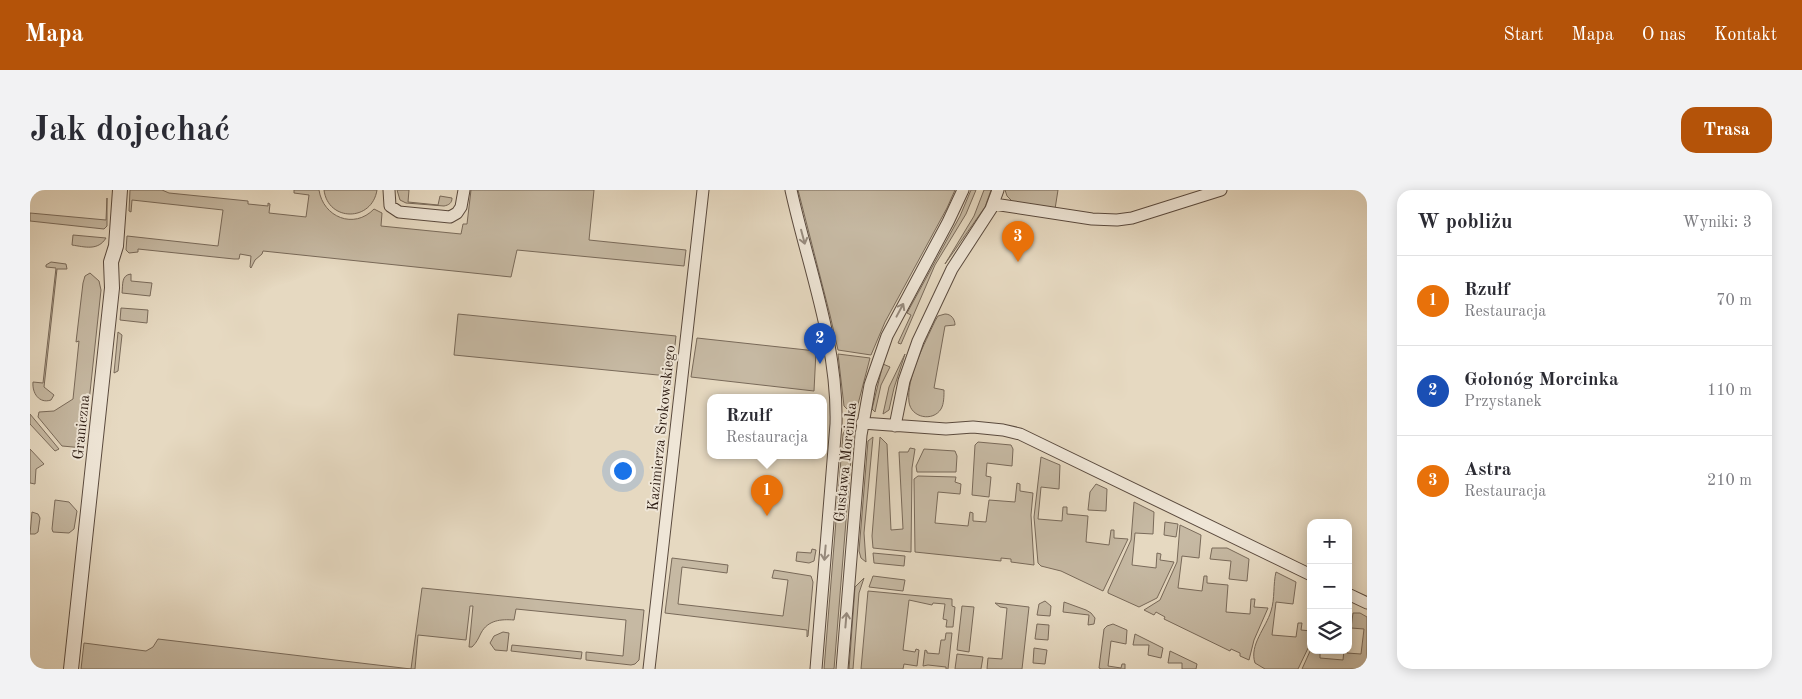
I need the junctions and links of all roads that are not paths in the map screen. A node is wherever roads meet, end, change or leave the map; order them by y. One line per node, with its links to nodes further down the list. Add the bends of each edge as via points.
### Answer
1 (120, 190): 15 (street, Graniczna)
2 (389, 190): 3 (street, via 390,206 399,212 442,217 457,213)
3 (464, 190)
4 (703, 190): 16 (street, Kazimierza Srokowskiego)
5 (791, 190): 17 (street, Gustawa Morcinka, one-way to 17, via 825,325 835,394 836,424)
6 (963, 190): 10 (street, Gustawa Morcinka, one-way to 6, via 884,342)
7 (998, 190): 9 (street)
8 (1220, 190): 9 (street, via 1117,220)
9 (994, 204): 11 (street, via 952,269 918,341 904,381)
10 (862, 423): 11 (street); 18 (street, Gustawa Morcinka, one-way to 10)
11 (895, 426): 12 (street, via 946,429 962,426 1020,434)
12 (1307, 573)
13 (1352, 596): 14 (street)
14 (1367, 603)
15 (71, 669)
16 (649, 669)
17 (816, 669)
18 (842, 669)

